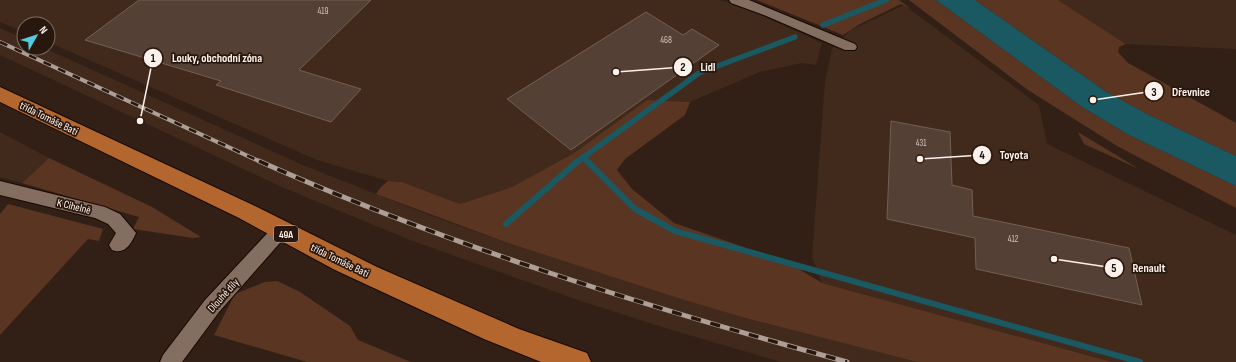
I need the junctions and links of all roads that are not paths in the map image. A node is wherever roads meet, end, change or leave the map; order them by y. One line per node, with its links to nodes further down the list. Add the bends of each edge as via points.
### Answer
1 (736, 0): 2 (street)
2 (850, 47)
3 (0, 94): 5 (main road, třída Tomáše Bati / 49A, via 247,212)
4 (0, 188): 6 (street, K Cihelně, via 100,212 114,219 127,233)
5 (280, 231): 7 (street, Dlouhé díly, via 212,306); 8 (main road, třída Tomáše Bati / 49A, via 381,281 539,350)
6 (118, 245)
7 (170, 362)
8 (578, 362)

